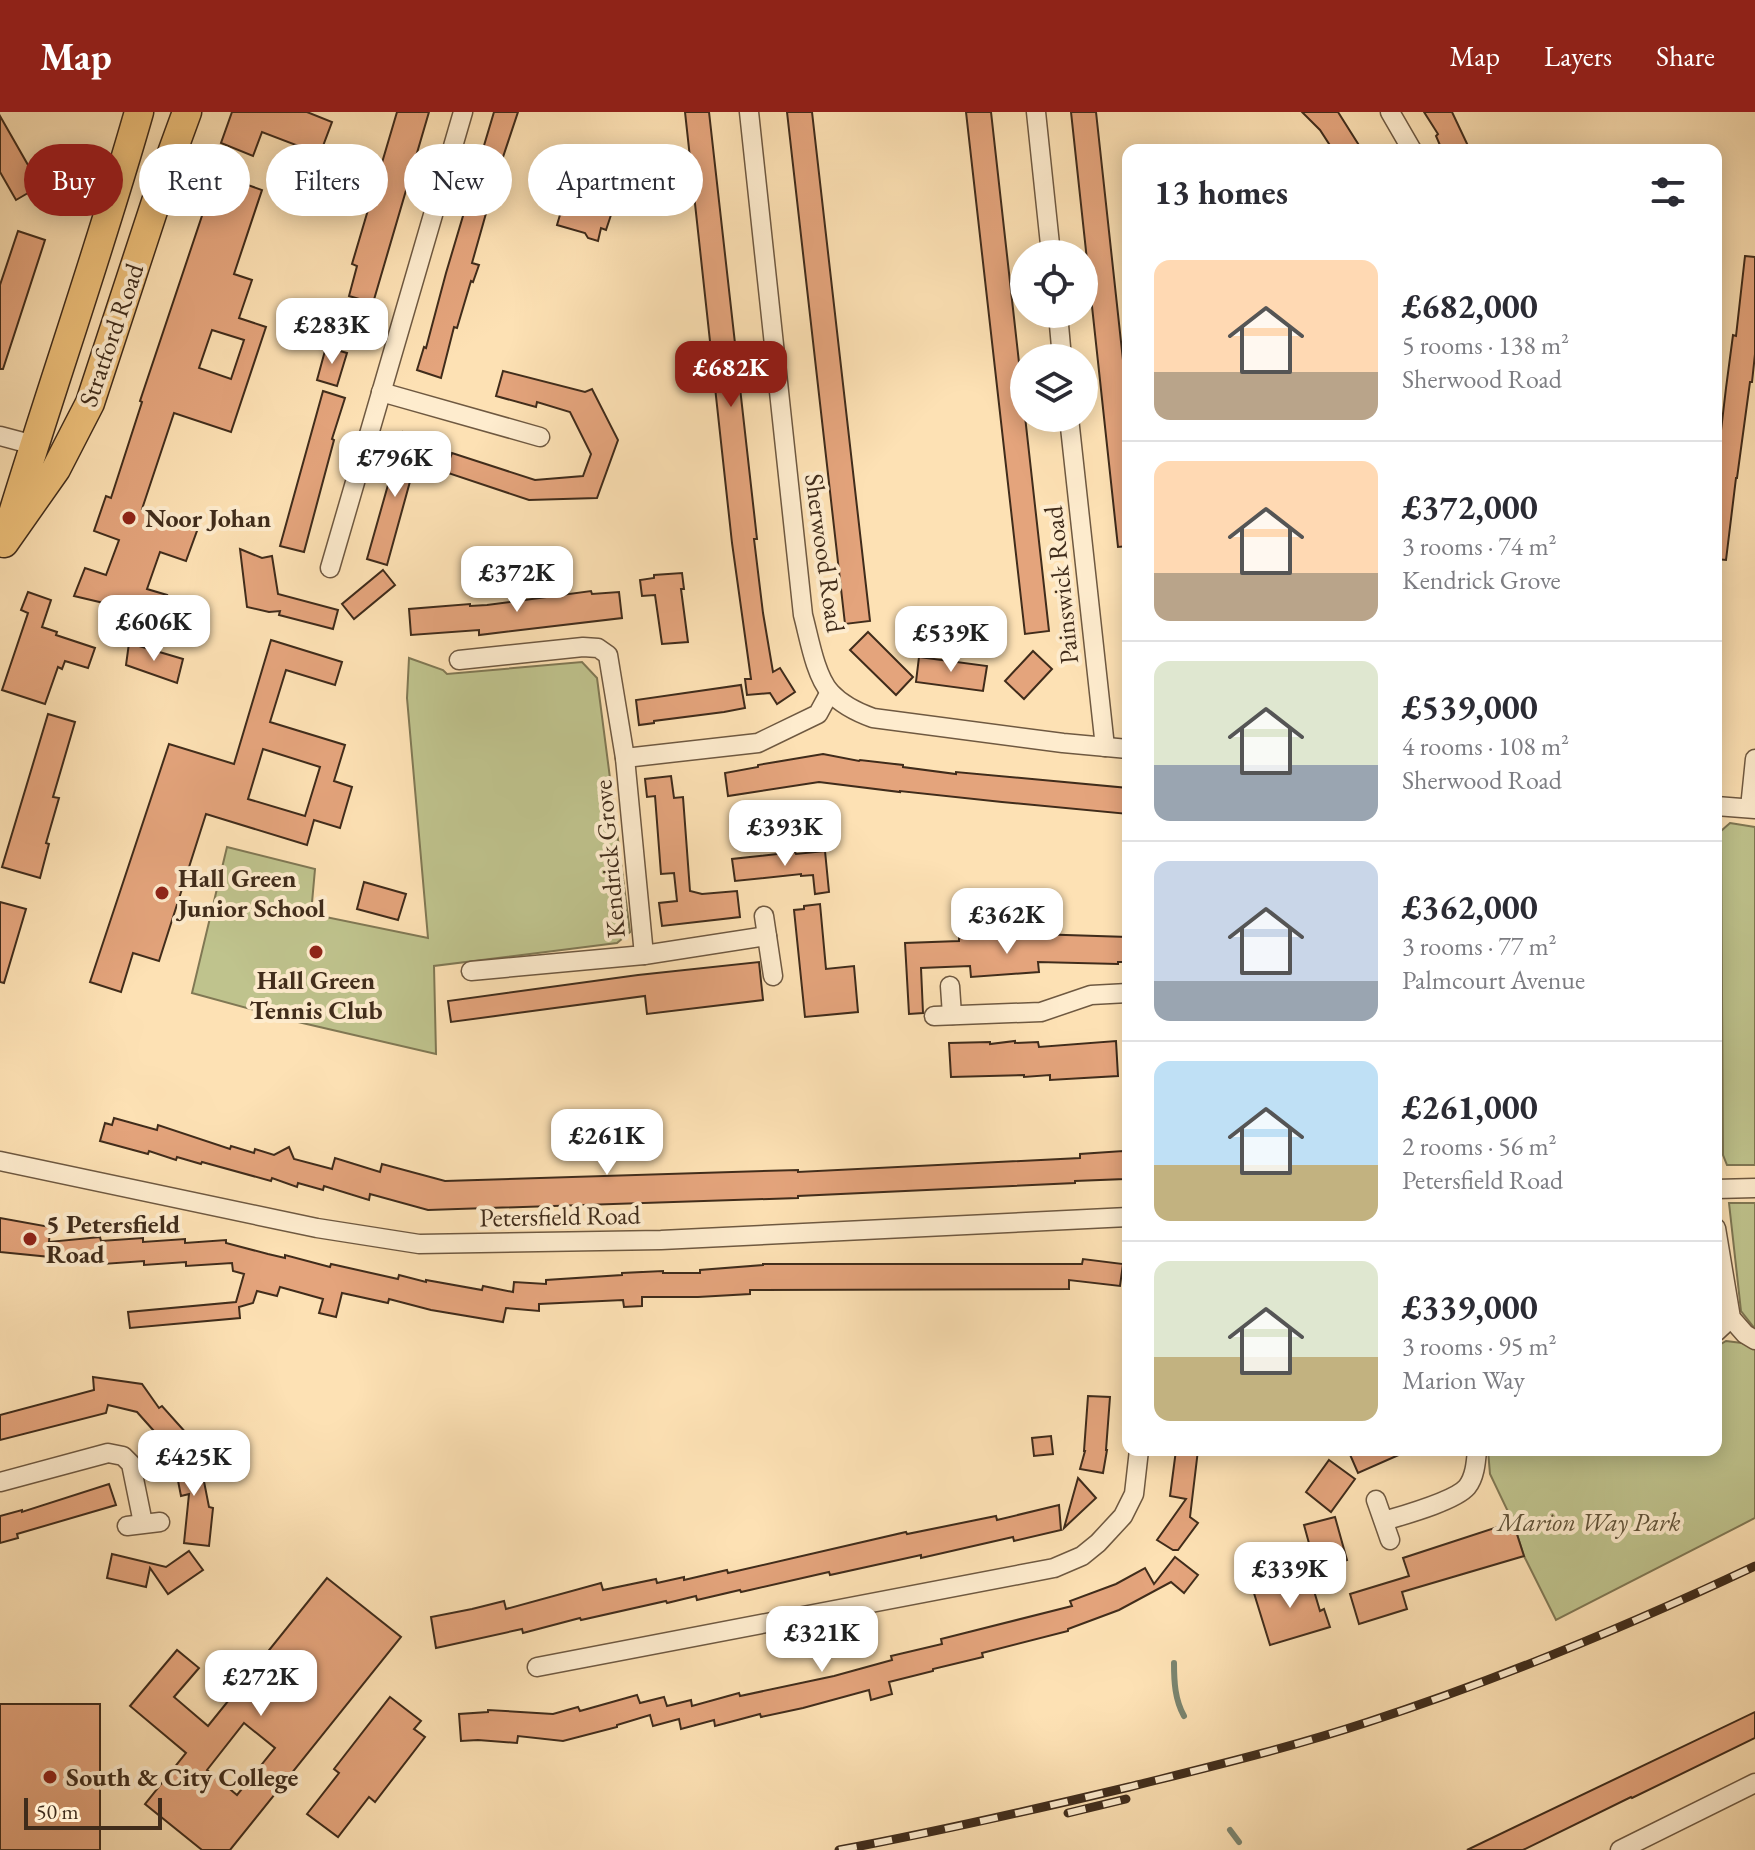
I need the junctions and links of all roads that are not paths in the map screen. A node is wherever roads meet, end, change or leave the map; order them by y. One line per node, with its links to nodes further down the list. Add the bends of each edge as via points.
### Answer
1 (139, 112): 13 (highway, Stratford Road)
2 (187, 112): 14 (highway, Stratford Road, via 90,403)
3 (463, 112): 9 (street)
4 (749, 112): 18 (street, Sherwood Road, via 803,615)
5 (1036, 112): 8 (street)
6 (1390, 112): 7 (street)
7 (1409, 144)
8 (1050, 240)
9 (381, 392): 12 (street); 16 (street)
10 (1071, 432): 19 (street, Painswick Road)
11 (0, 436): 13 (street)
12 (540, 437)
13 (34, 445): 14 (highway); 15 (highway, Stratford Road)
14 (64, 454): 15 (highway, Stratford Road)
15 (2, 549)
16 (330, 568)
17 (459, 660): 21 (street, Kendrick Grove, via 583,647 614,650)
18 (830, 692): 19 (street, via 873,718); 21 (street, Kendrick Grove, via 818,714 758,743)
19 (1105, 747): 20 (street)
20 (1122, 748)
21 (625, 758): 27 (street, Kendrick Grove)
22 (1755, 759): 24 (street)
23 (1722, 806): 24 (street)
24 (1752, 808)
25 (764, 916): 26 (street)
26 (767, 936): 27 (street, Kendrick Grove); 29 (street)
27 (644, 955): 28 (street, Kendrick Grove)
28 (471, 971)
29 (773, 976)
30 (950, 986): 31 (street, via 943,1016 1041,1012 1091,995)
31 (1122, 993)
32 (0, 1161): 35 (street, Petersfield Road, via 317,1228 419,1244 661,1240)
33 (1755, 1188): 34 (street)
34 (1722, 1189)
35 (1122, 1217)
36 (1722, 1264): 37 (street)
37 (1731, 1318): 38 (street); 39 (street)
38 (1722, 1326)
39 (1755, 1340)
40 (1138, 1456): 47 (street, via 1134,1494 1123,1516 1082,1556 1054,1568)
41 (1476, 1456): 44 (street, via 1472,1479 1463,1491)
42 (0, 1482): 45 (street, via 108,1453 123,1456 131,1464)
43 (1376, 1500): 44 (street)
44 (1384, 1521): 46 (street)
45 (144, 1524)
46 (1390, 1540)
47 (537, 1667)
48 (1755, 1783): 49 (street)
49 (1620, 1850)

